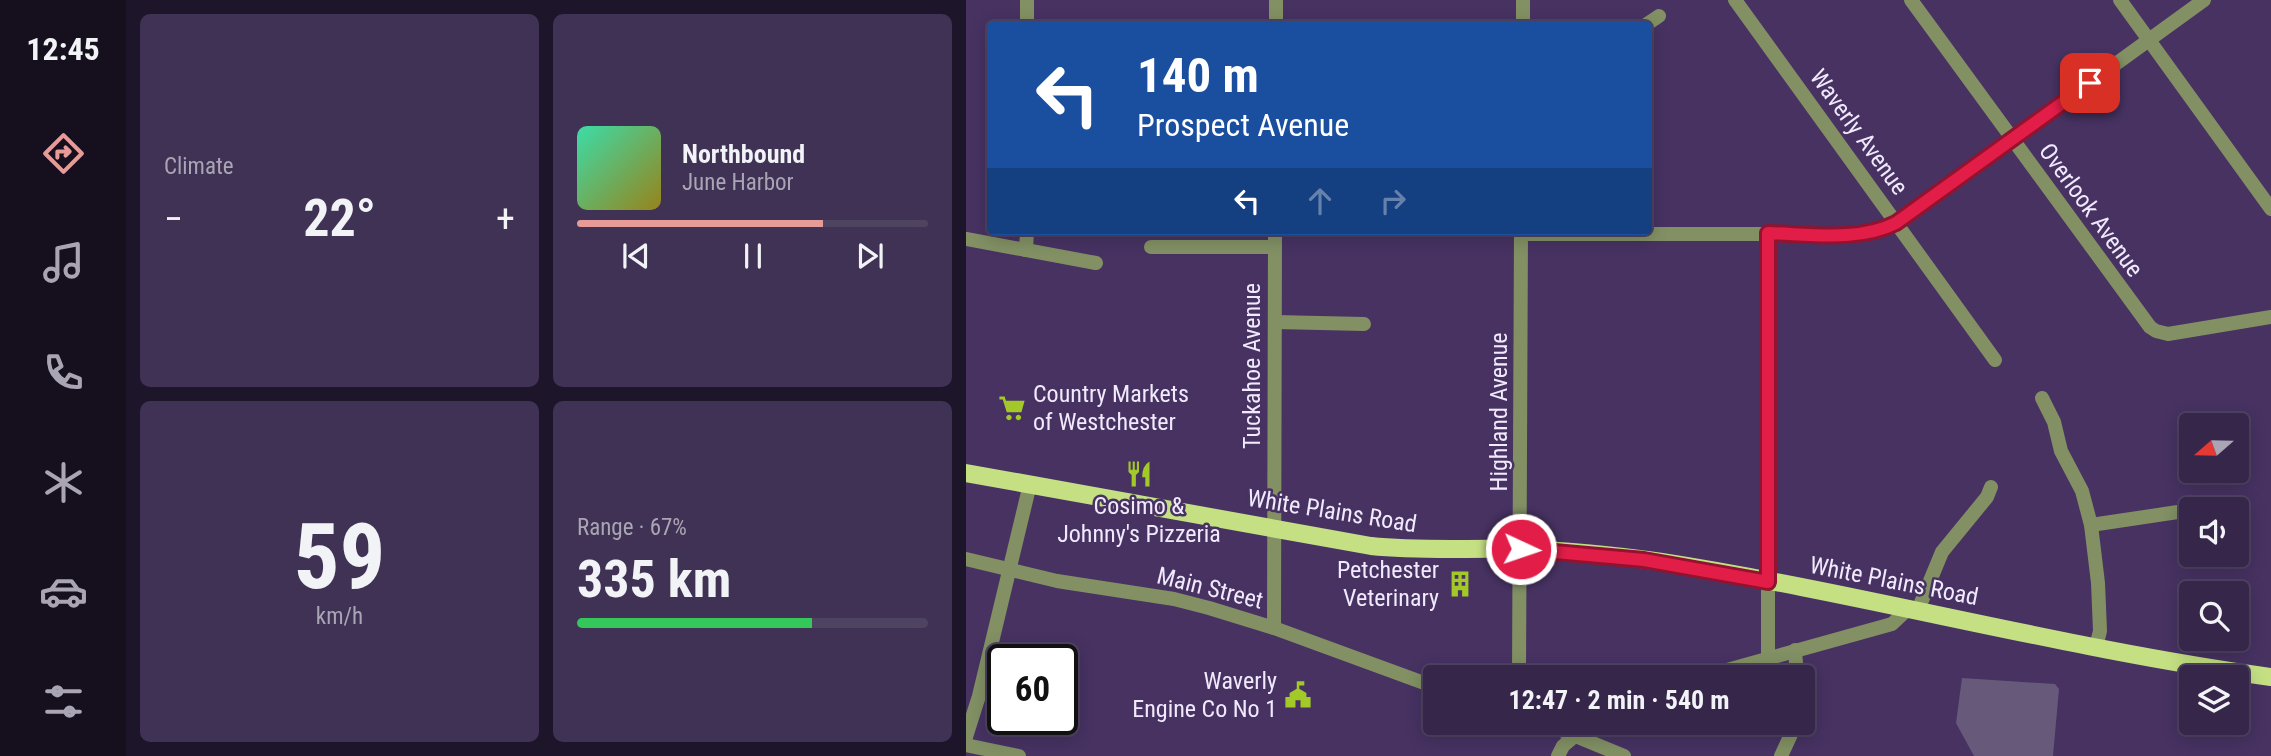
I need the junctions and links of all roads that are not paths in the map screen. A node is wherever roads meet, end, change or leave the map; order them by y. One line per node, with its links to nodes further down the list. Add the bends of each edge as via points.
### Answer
1 (1027, 0): 8 (street)
2 (1276, 0): 9 (street)
3 (1523, 0): 10 (street)
4 (1735, 0): 14 (street, Waverly Avenue)
5 (1910, 0): 12 (street, Overlook Avenue)
6 (2120, 0): 11 (street)
7 (2204, 0): 11 (street)
8 (1027, 21)
9 (1276, 21)
10 (1523, 21)
11 (2149, 40): 12 (street); 13 (street)
12 (2012, 140): 14 (street); 25 (street, Overlook Avenue, via 2143,321 2157,331 2168,334)
13 (2271, 209)
14 (1896, 223): 16 (street, via 1851,234); 28 (street, Waverly Avenue)
15 (1652, 233): 16 (street)
16 (1768, 233): 39 (street)
17 (1027, 235): 23 (street)
18 (1275, 235): 22 (street, Tuckahoe Avenue)
19 (1521, 235): 36 (street, Highland Avenue)
20 (966, 239): 23 (street)
21 (1151, 247): 22 (street)
22 (1275, 247): 26 (street, Tuckahoe Avenue)
23 (1026, 250): 24 (street)
24 (1096, 263)
25 (2271, 317)
26 (1275, 322): 27 (street); 35 (street, Tuckahoe Avenue)
27 (1364, 324)
28 (1995, 359)
29 (2042, 398): 34 (street, via 2082,491)
30 (966, 473): 31 (main road, White Plains Road)
31 (1030, 484): 35 (main road, White Plains Road); 38 (street)
32 (1991, 487): 40 (street, via 1942,552)
33 (2179, 512): 34 (street)
34 (2091, 525): 42 (street, via 2100,631)
35 (1274, 528): 36 (main road, White Plains Road, via 1396,549); 41 (street, Tuckahoe Avenue)
36 (1521, 549): 39 (main road, White Plains Road, via 1639,559); 45 (street, Highland Avenue)
37 (966, 559): 38 (street, Main Street)
38 (1009, 570): 41 (street, Main Street, via 1174,599); 52 (street)
39 (1768, 582): 40 (main road, White Plains Road); 44 (street)
40 (1914, 609): 42 (main road, White Plains Road); 43 (street, via 1892,624)
41 (1274, 628): 49 (street, Main Street)
42 (2096, 647): 48 (main road, White Plains Road)
43 (1795, 650): 44 (street); 47 (street)
44 (1768, 657): 46 (street)
45 (1519, 665)
46 (1742, 665)
47 (1796, 665)
48 (2271, 677)
49 (1423, 683)
50 (1791, 735): 57 (street)
51 (1577, 736): 55 (street); 56 (street)
52 (966, 737)
53 (966, 745): 54 (street)
54 (1019, 756)
55 (1558, 756)
56 (1624, 756)
57 (1781, 756)

